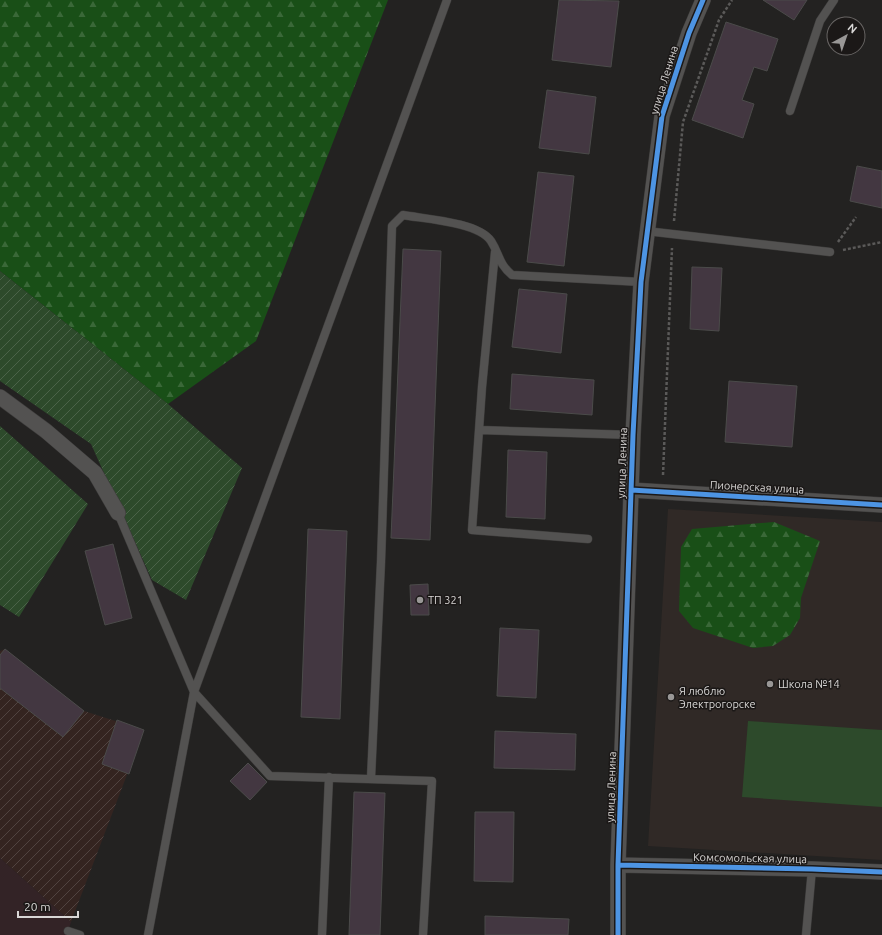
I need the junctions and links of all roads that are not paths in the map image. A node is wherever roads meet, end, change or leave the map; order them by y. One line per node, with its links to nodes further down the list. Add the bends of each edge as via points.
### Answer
1 (447, 0): 16 (lane)
2 (703, 0): 5 (street, улица Ленина, via 689,33 662,116)
3 (834, 0): 4 (lane, via 820,22)
4 (790, 111)
5 (646, 231): 7 (lane); 8 (street, улица Ленина)
6 (495, 251): 8 (lane, via 499,261 512,275); 10 (lane); 18 (lane, via 490,241 469,227 403,215 392,226 382,554)
7 (830, 252)
8 (642, 282): 11 (street, улица Ленина)
9 (0, 397): 14 (street, via 46,431 95,473)
10 (480, 430): 11 (lane); 15 (lane, via 472,530)
11 (633, 436): 12 (street, улица Ленина)
12 (631, 490): 13 (street, Пионерская улица); 19 (street, улица Ленина)
13 (882, 505)
14 (118, 513): 16 (lane)
15 (588, 538)
16 (194, 692): 17 (lane, via 270,776); 24 (lane)
17 (329, 776): 18 (lane); 25 (lane)
18 (371, 778): 26 (lane, via 432,780)
19 (618, 865): 20 (street, Комсомольская улица); 27 (street, улица Ленина)
20 (812, 869): 21 (street, Комсомольская улица); 28 (lane)
21 (882, 872)
22 (68, 931): 23 (lane)
23 (80, 935)
24 (148, 935)
25 (322, 935)
26 (423, 935)
27 (618, 935)
28 (806, 935)

